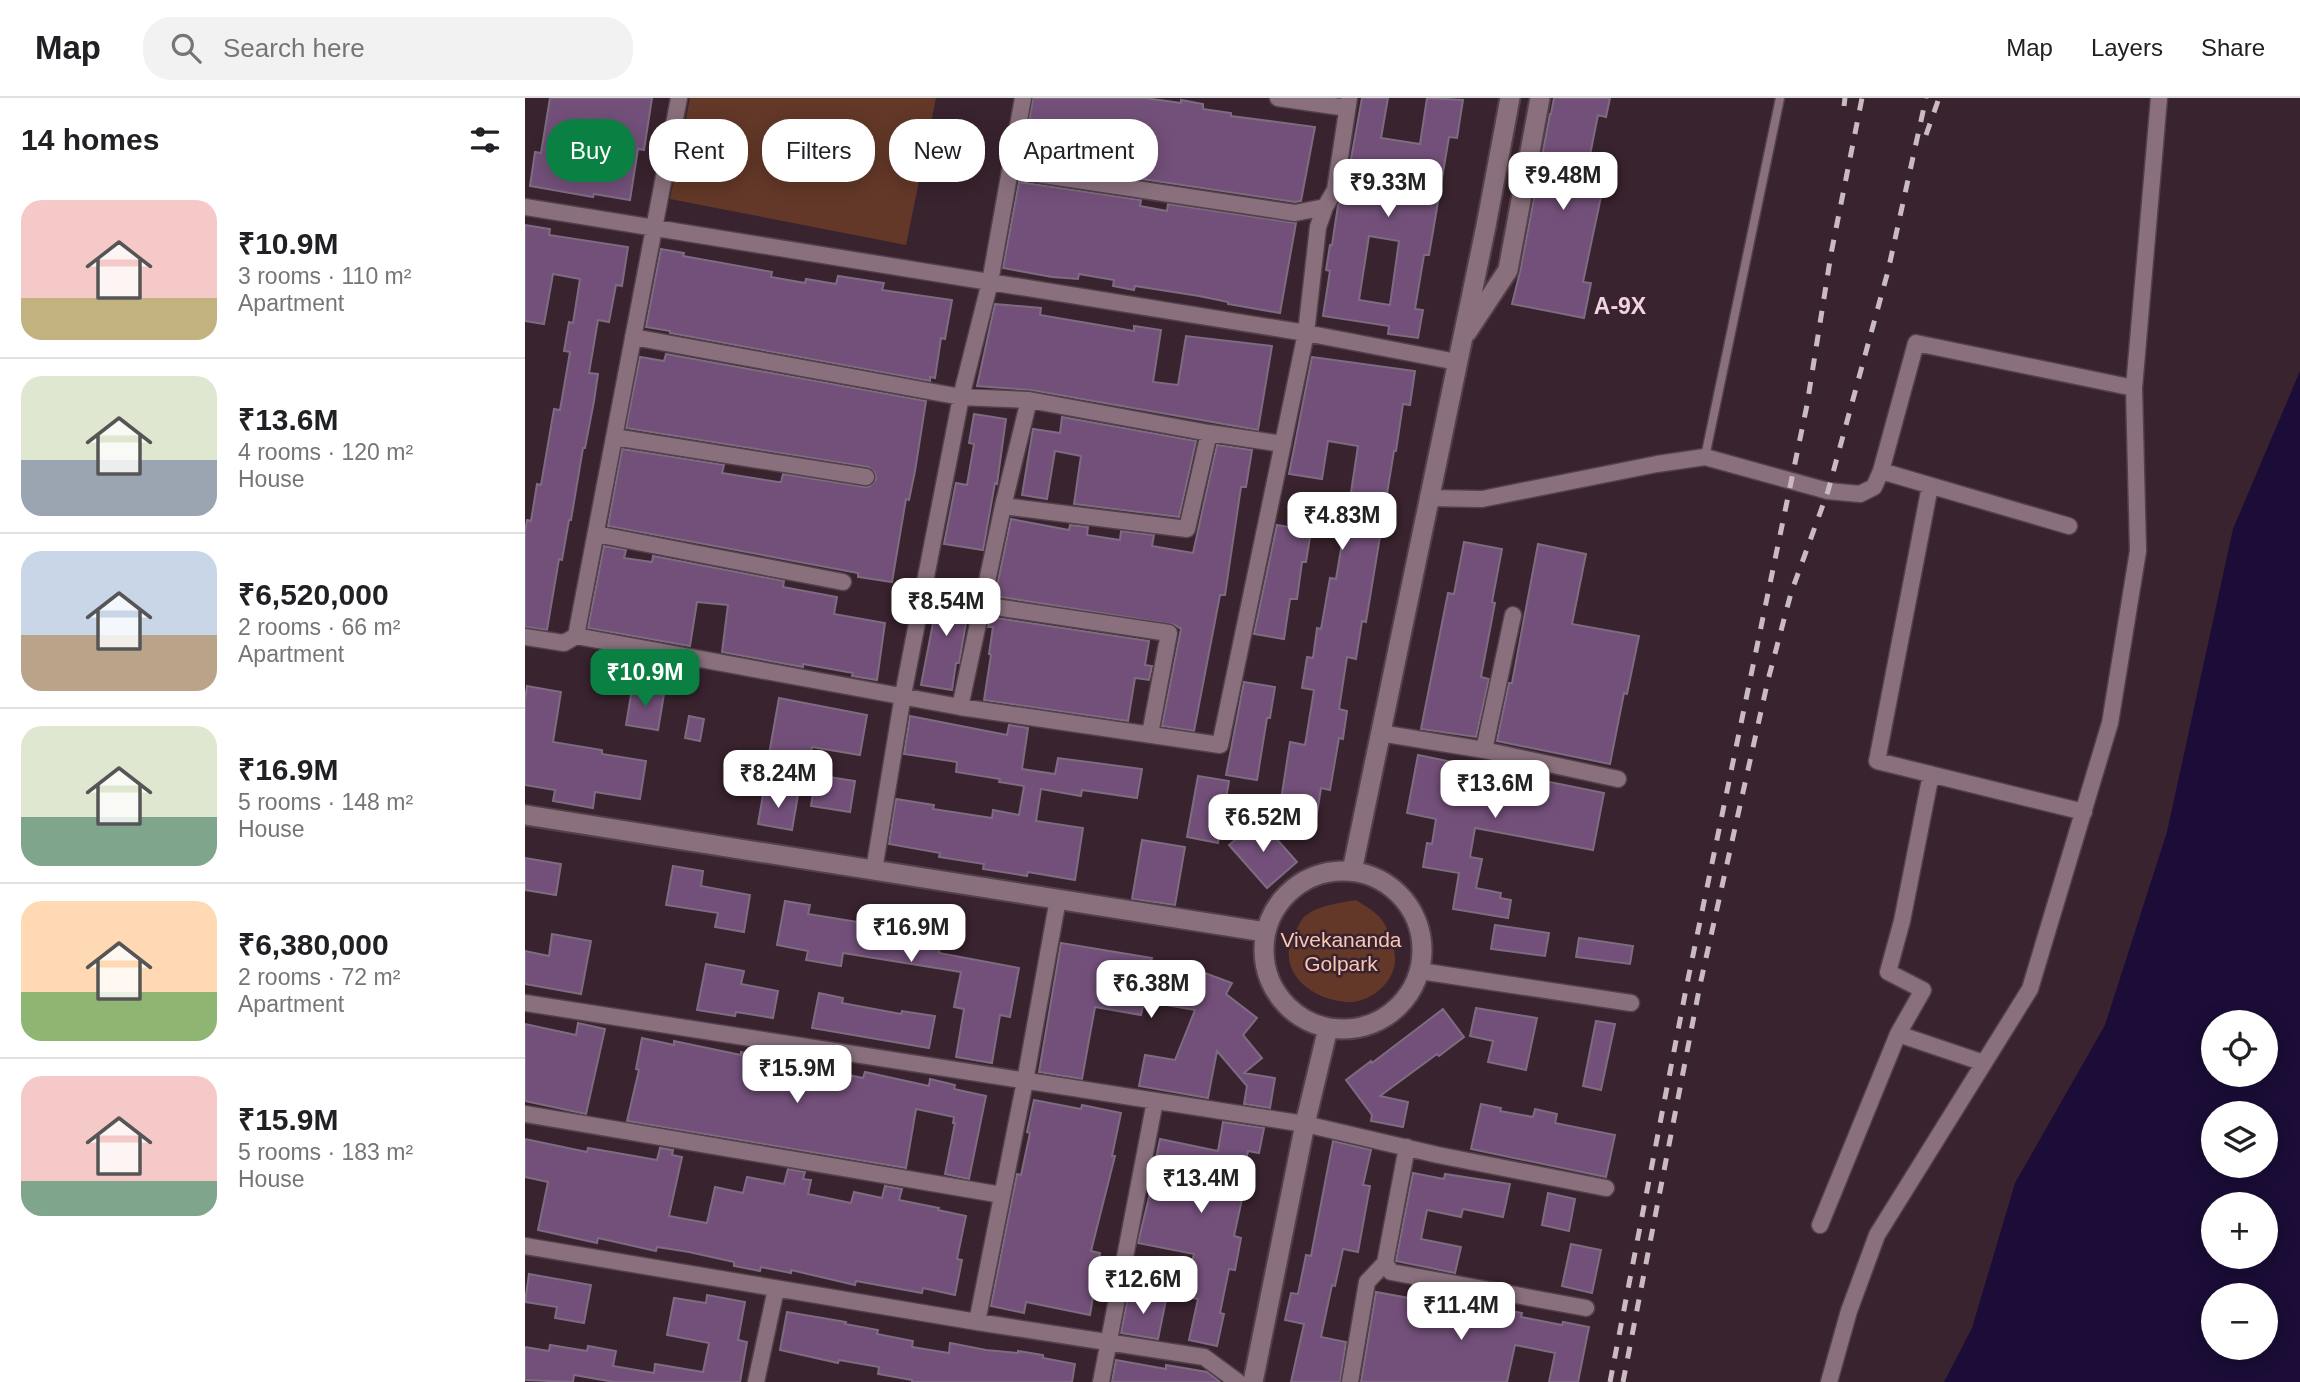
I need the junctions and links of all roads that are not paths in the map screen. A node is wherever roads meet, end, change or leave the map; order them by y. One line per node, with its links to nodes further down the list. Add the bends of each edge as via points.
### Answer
1 (679, 98): 14 (street)
2 (1023, 98): 9 (street)
3 (1278, 98): 8 (street)
4 (1510, 98): 18 (street)
5 (1540, 98): 18 (street, via 1508,270)
6 (1780, 98): 26 (lane)
7 (2159, 98): 20 (street)
8 (1348, 103): 13 (street, via 1335,190)
9 (1019, 119)
10 (1008, 182): 15 (street)
11 (1090, 182): 13 (street, via 1295,213)
12 (525, 207): 14 (street)
13 (1325, 207): 16 (street, via 1318,227)
14 (654, 228): 15 (street); 17 (street)
15 (990, 282): 16 (street); 21 (street)
16 (1306, 333): 19 (street); 25 (street)
17 (633, 337): 21 (street); 24 (street)
18 (1461, 342): 19 (street)
19 (1457, 362): 30 (street)
20 (2134, 387): 27 (street, via 1916,343); 46 (street, via 2138,551 2111,723)
21 (961, 397): 22 (street); 39 (street)
22 (1029, 400): 23 (street); 31 (street)
23 (1209, 433): 25 (street); 31 (street, via 1187,529)
24 (614, 437): 28 (street); 33 (street)
25 (1283, 443): 42 (street, via 1220,745)
26 (1705, 457): 27 (street, via 1828,491 1860,494 1874,487); 30 (street, via 1482,499)
27 (1881, 471): 29 (street)
28 (866, 477)
29 (1930, 486): 32 (street); 44 (street, via 1877,761)
30 (1428, 498): 41 (street)
31 (1003, 506): 35 (street)
32 (2069, 526)
33 (596, 534): 34 (street); 37 (street)
34 (843, 582)
35 (982, 604): 40 (street); 42 (street, via 1169,633)
36 (1513, 615): 43 (street)
37 (576, 636): 38 (street, via 564,643); 39 (street)
38 (525, 637)
39 (903, 695): 40 (street); 48 (street)
40 (960, 707): 42 (street)
41 (1380, 733): 43 (street); 49 (street)
42 (1150, 734)
43 (1485, 750): 45 (street)
44 (1931, 774): 46 (street); 56 (street, via 1888,972 1923,990)
45 (1618, 779)
46 (2084, 812): 57 (street, via 2030,989)
47 (525, 815): 48 (street)
48 (874, 870): 50 (street)
49 (1352, 871): 51 (street, via 1323,873 1297,886 1277,906); 52 (street, via 1381,880 1409,905 1422,941)
50 (1058, 899): 51 (street); 58 (street)
51 (1265, 932): 55 (street, via 1264,964 1276,994 1299,1016)
52 (1420, 971): 54 (street); 55 (street, via 1407,998 1385,1017 1358,1028)
53 (525, 1003): 58 (street)
54 (1631, 1003)
55 (1328, 1028): 61 (street)
56 (1898, 1034): 57 (street); 65 (street)
57 (1984, 1063): 77 (street, via 1877,1235)
58 (1025, 1080): 59 (street); 64 (street)
59 (1155, 1101): 61 (street); 71 (street)
60 (525, 1114): 64 (street)
61 (1305, 1124): 62 (street); 75 (street)
62 (1407, 1147): 63 (street); 67 (street)
63 (1607, 1188)
64 (1002, 1195): 70 (street)
65 (1820, 1225)
66 (525, 1246): 68 (street)
67 (1385, 1263): 69 (street, via 1391,1272); 76 (street, via 1367,1282)
68 (776, 1289): 70 (street); 72 (street)
69 (1586, 1308)
70 (977, 1322): 71 (street)
71 (1108, 1342): 73 (street); 74 (street, via 1204,1357)
72 (756, 1382)
73 (1101, 1382)
74 (1238, 1382)
75 (1252, 1382)
76 (1350, 1382)
77 (1829, 1382)

